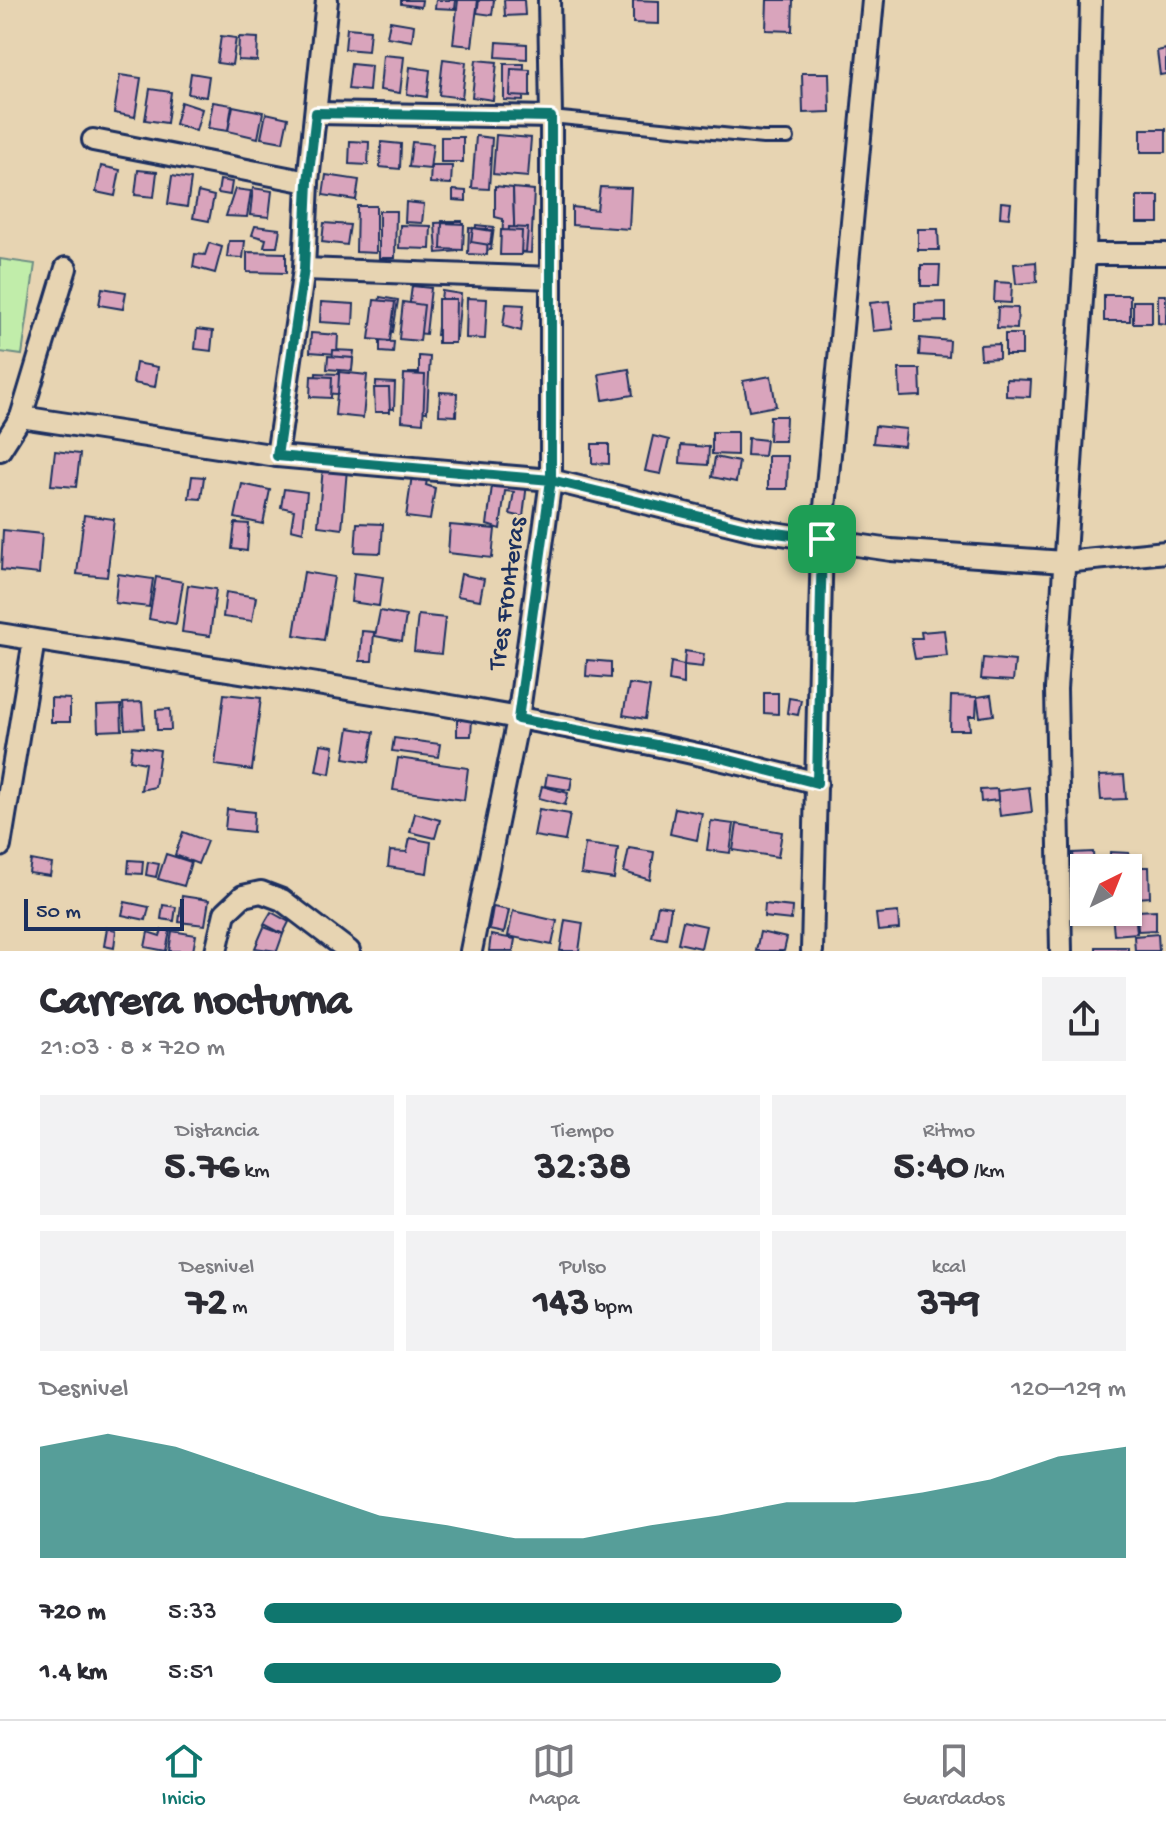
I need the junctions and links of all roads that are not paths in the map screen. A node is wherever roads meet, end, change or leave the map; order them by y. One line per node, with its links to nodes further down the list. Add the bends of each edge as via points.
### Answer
1 (327, 0): 5 (street)
2 (549, 0): 6 (street, Tres Fronteras)
3 (873, 0): 19 (street)
4 (1091, 0): 10 (street)
5 (316, 113): 6 (street); 9 (street)
6 (551, 117): 7 (lane); 14 (street, Tres Fronteras)
7 (788, 138)
8 (93, 140): 9 (street)
9 (308, 182): 13 (street)
10 (1085, 254): 11 (street); 21 (street)
11 (1166, 254)
12 (66, 268): 15 (street)
13 (304, 269): 14 (street); 17 (street)
14 (551, 278): 18 (street, Tres Fronteras)
15 (21, 417): 16 (street); 17 (street)
16 (0, 450)
17 (277, 456): 18 (street)
18 (551, 480): 19 (street, via 754,530); 24 (street, Tres Fronteras)
19 (822, 539): 21 (street, via 891,550); 25 (street)
20 (1166, 552): 21 (street)
21 (1064, 562): 31 (street, via 1056,689)
22 (0, 634): 23 (street)
23 (34, 640): 24 (street); 26 (street)
24 (518, 719): 25 (street, via 714,756); 29 (street, Tres Fronteras)
25 (817, 783): 30 (street)
26 (0, 846)
27 (216, 951): 28 (street, via 225,913 243,896 261,892 282,900)
28 (349, 951)
29 (471, 951)
30 (812, 951)
31 (1061, 951)

